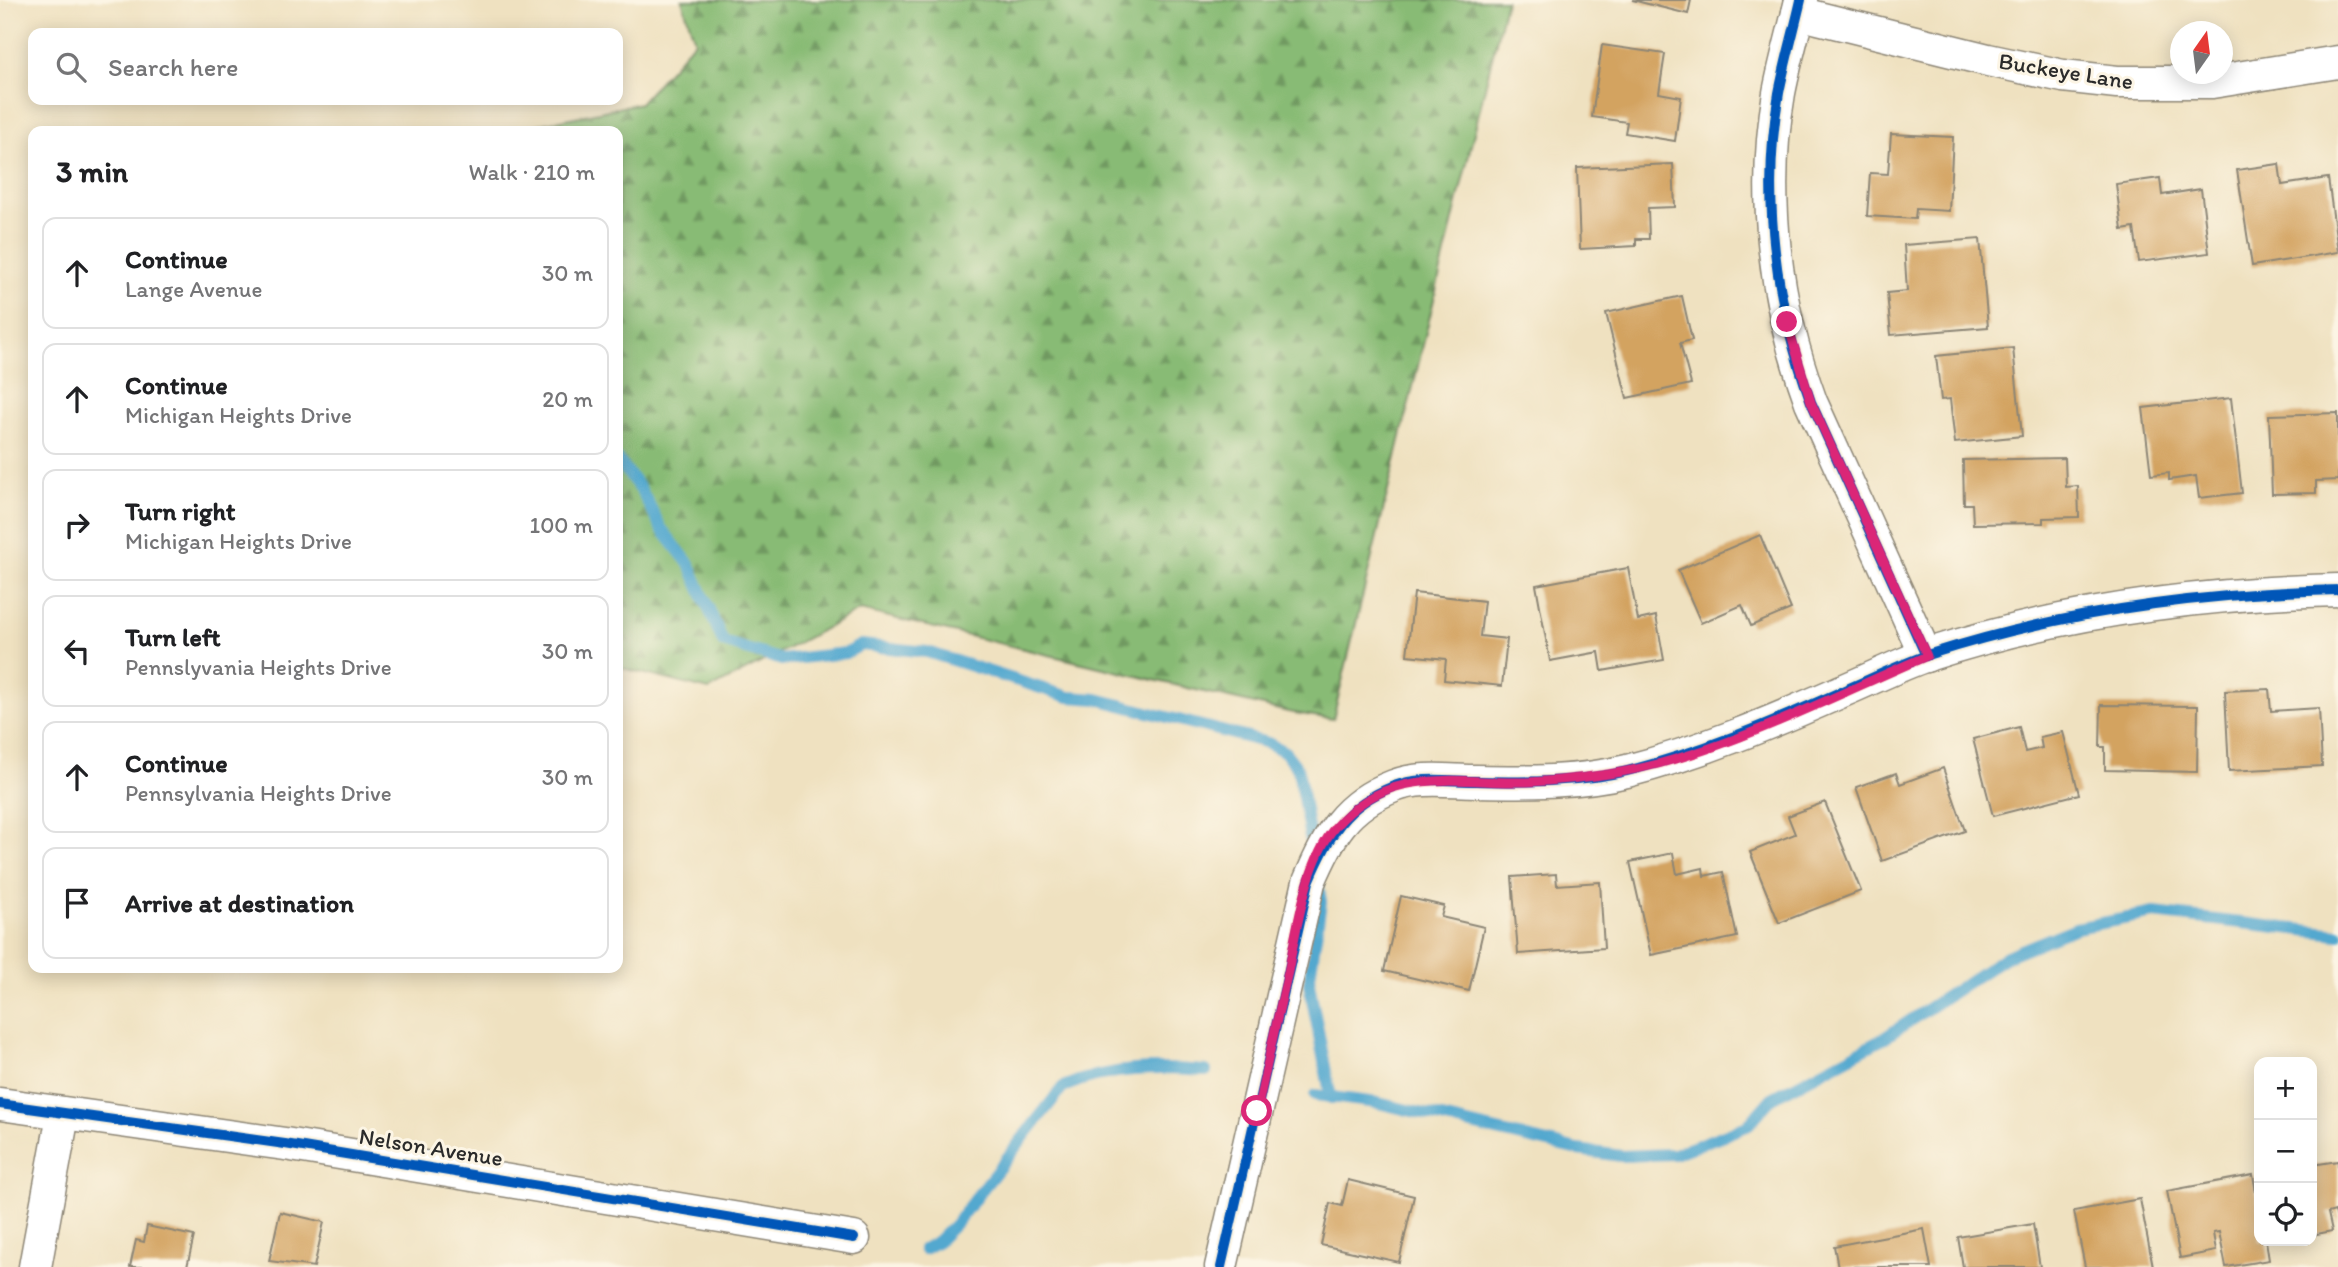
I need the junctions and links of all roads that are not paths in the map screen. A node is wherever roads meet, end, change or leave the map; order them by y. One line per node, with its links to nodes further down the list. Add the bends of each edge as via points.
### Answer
1 (1800, 6): 2 (street, Buckeye Lane, via 2013,65 2117,82 2212,82); 4 (street, via 1779,93 1771,170 1781,297 1798,366)
2 (2338, 62)
3 (2338, 590): 4 (street, via 2139,605 2028,628)
4 (1927, 656): 9 (street, via 1681,758 1623,772 1550,780 1421,780 1369,798 1333,830 1309,881)
5 (0, 1104): 6 (street, Nelson Avenue)
6 (63, 1115): 7 (street, Nelson Avenue, via 285,1144); 8 (street)
7 (854, 1238)
8 (35, 1267)
9 (1220, 1267)

